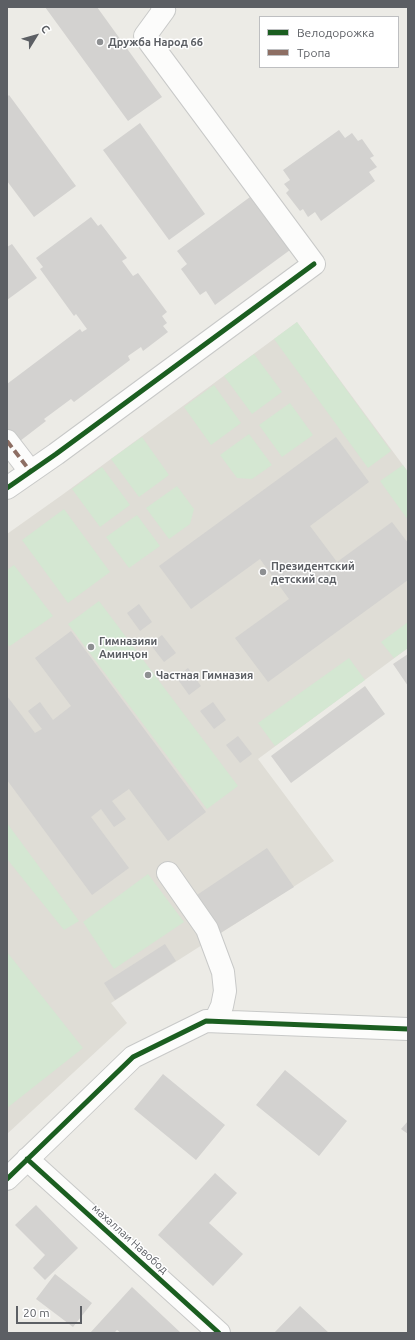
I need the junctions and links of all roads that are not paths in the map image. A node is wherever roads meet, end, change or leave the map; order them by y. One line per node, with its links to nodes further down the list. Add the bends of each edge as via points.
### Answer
1 (162, 7): 3 (street, via 164,10 145,36 314,264)
2 (7, 441): 3 (street)
3 (30, 471): 4 (street)
4 (7, 488)
5 (168, 873): 6 (street, via 207,929 223,972 225,992)
6 (215, 1021): 7 (street); 8 (street, via 206,1021 133,1057)
7 (408, 1029)
8 (27, 1159): 9 (street); 10 (street, махаллаи Навобод)
9 (7, 1179)
10 (219, 1333)

